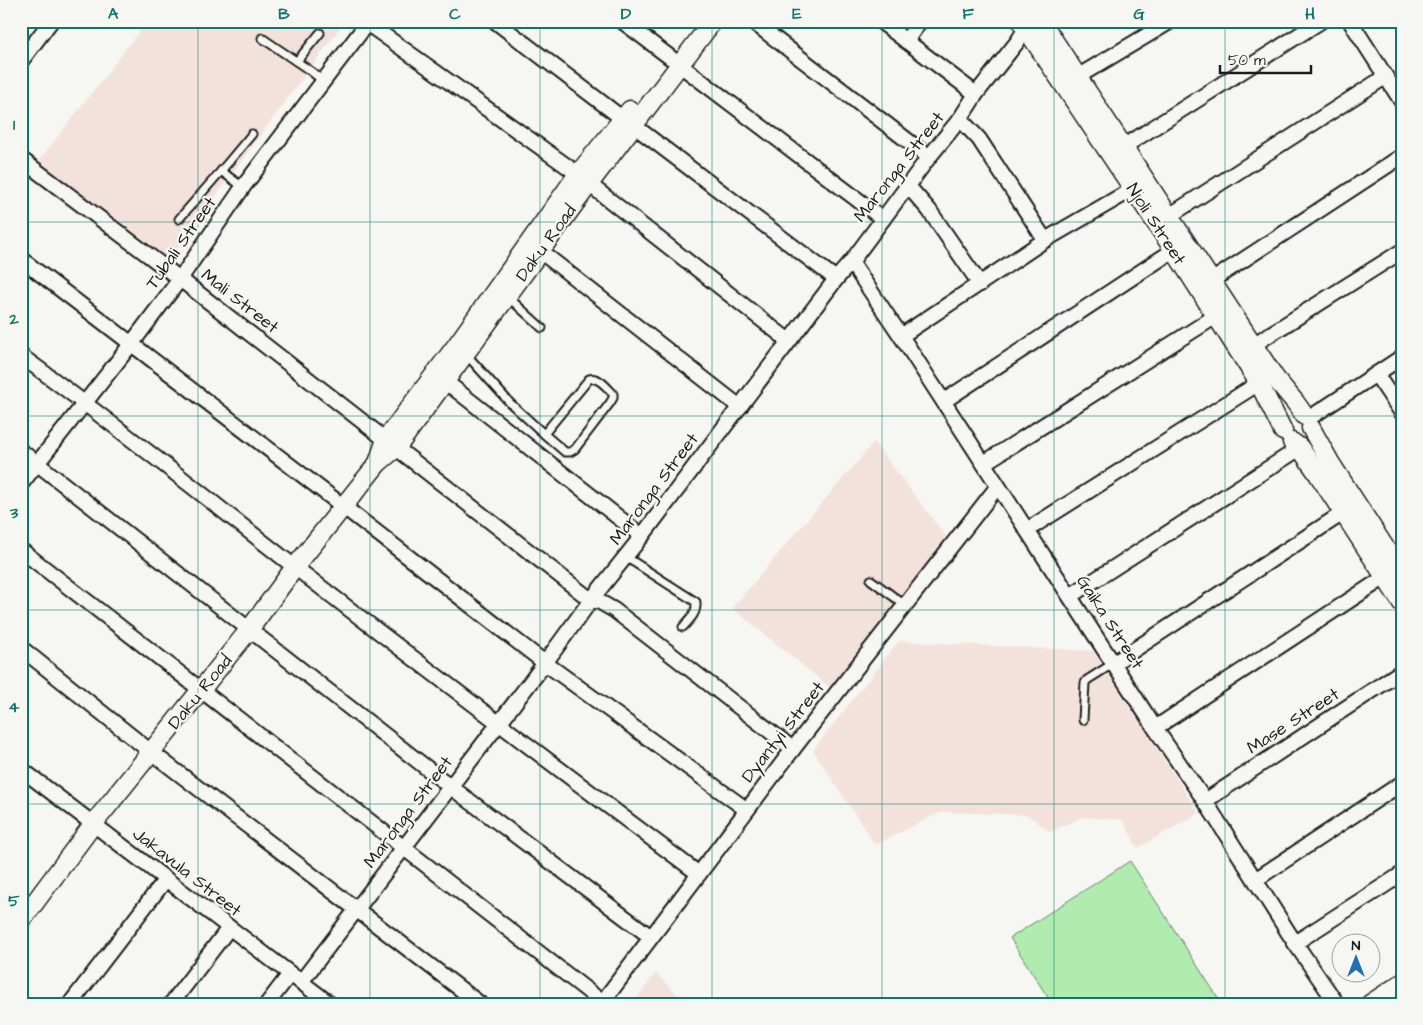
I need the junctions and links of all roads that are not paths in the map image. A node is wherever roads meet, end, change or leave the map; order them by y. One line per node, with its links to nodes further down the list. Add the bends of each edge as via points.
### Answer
1 (51, 21): 17 (street)
2 (495, 21): 26 (street)
3 (622, 21): 19 (street)
4 (700, 21): 19 (street, Daku Road)
5 (712, 21): 19 (street, Daku Road)
6 (752, 21): 30 (street)
7 (880, 21): 16 (street)
8 (920, 21): 16 (street)
9 (1172, 21): 20 (street)
10 (1322, 21): 28 (street)
11 (1350, 21): 21 (street)
12 (367, 22): 22 (street, Tubali Street); 33 (street)
13 (1031, 23): 20 (street, Njoli Street); 23 (street, Maronga Street); 36 (street, Njoli Street)
14 (320, 33): 18 (lane)
15 (262, 38): 18 (lane)
16 (906, 40): 23 (street)
17 (21, 61)
18 (297, 61): 22 (lane)
19 (675, 61): 26 (street, Daku Road); 39 (street)
20 (1077, 77): 28 (street, Njoli Street)
21 (1385, 77): 24 (street); 37 (street)
22 (323, 82): 35 (street, Tubali Street)
23 (976, 94): 25 (street, Maronga Street)
24 (1402, 102)
25 (960, 118): 30 (street, Maronga Street); 40 (street, via 979,139)
26 (628, 122): 33 (street, Daku Road); 47 (street)
27 (252, 134): 32 (lane)
28 (1123, 147): 37 (street, Njoli Street)
29 (1402, 156): 48 (street)
30 (929, 158): 34 (street, Maronga Street)
31 (21, 159): 46 (street, Mali Street)
32 (221, 171): 35 (lane); 38 (lane)
33 (584, 179): 43 (street, Daku Road); 54 (street); 57 (street, Daku Road)
34 (908, 186): 39 (street, Maronga Street); 49 (street, via 929,210)
35 (243, 187): 46 (street, Tubali Street)
36 (1133, 189): 40 (street); 41 (street, Njoli Street)
37 (1168, 216): 48 (street, Njoli Street)
38 (179, 219)
39 (883, 219): 45 (street, Maronga Street)
40 (1045, 240): 49 (street)
41 (1174, 250): 51 (street, Njoli Street); 63 (street)
42 (1402, 250): 56 (street)
43 (540, 251): 50 (street, Daku Road); 65 (street)
44 (21, 259): 55 (street)
45 (851, 262): 47 (street, Maronga Street); 53 (street, Gaika Street)
46 (180, 279): 55 (street, Tubali Street); 70 (street, Mali Street)
47 (836, 279): 54 (street, Maronga Street)
48 (1211, 281): 56 (street, Njoli Street)
49 (980, 284): 53 (street)
50 (508, 296): 52 (lane); 57 (street, Daku Road)
51 (1216, 316): 62 (street, Njoli Street); 73 (street)
52 (542, 328)
53 (901, 336): 63 (street, Gaika Street)
54 (788, 341): 65 (street, Maronga Street)
55 (132, 343): 64 (street, Tubali Street); 76 (street)
56 (1253, 345): 67 (street, Njoli Street)
57 (461, 349): 61 (street, Daku Road); 68 (lane, via 510,403); 70 (street, Daku Road)
58 (21, 356): 64 (street)
59 (1402, 357): 60 (street)
60 (1376, 374): 66 (street); 67 (street)
61 (446, 382): 70 (street, Daku Road); 79 (street)
62 (1259, 383): 69 (street, Njoli Street); 78 (street)
63 (944, 401): 73 (street, Gaika Street)
64 (85, 402): 72 (street, Tubali Street); 82 (street)
65 (740, 407): 79 (street, Maronga Street)
66 (1402, 413)
67 (1308, 421): 69 (street, via 1308,437 1296,443); 69 (street, via 1296,414 1284,422); 83 (street, Njoli Street)
68 (544, 434): 68 (lane, via 565,452 573,452 610,404 613,394 598,380 589,379)
69 (1291, 440): 77 (street, Njoli Street); 85 (street)
70 (392, 443): 76 (street, Daku Road); 86 (street, Mali Street)
71 (21, 451): 72 (street)
72 (37, 463): 74 (street, Tubali Street); 90 (street)
73 (984, 464): 75 (street, Gaika Street)
74 (21, 484)
75 (998, 486): 78 (street, Gaika Street); 88 (street, Dyantyi Street)
76 (344, 507): 82 (street, Daku Road); 92 (street)
77 (1343, 513): 83 (street, Njoli Street); 93 (street)
78 (1027, 530): 85 (street, Gaika Street)
79 (642, 536): 81 (street, Maronga Street)
80 (21, 550): 95 (street)
81 (626, 557): 86 (street, Maronga Street); 89 (lane, via 696,602 697,610)
82 (295, 567): 90 (street, Daku Road); 97 (street)
83 (1393, 576): 87 (street, Njoli Street); 98 (street)
84 (871, 580): 88 (lane)
85 (1070, 596): 93 (street, Gaika Street)
86 (591, 600): 92 (street, Maronga Street); 99 (street, Mali Street, via 614,610)
87 (1402, 603)
88 (906, 605): 99 (street, Dyantyi Street)
89 (683, 627)
90 (249, 630): 95 (street, Daku Road); 103 (street)
91 (21, 648): 100 (street)
92 (545, 663): 97 (street, Maronga Street); 105 (street)
93 (1114, 663): 96 (lane, via 1085,683); 98 (street, Gaika Street)
94 (1402, 671): 104 (street, Mase Street)
95 (201, 691): 100 (street, Daku Road); 107 (street)
96 (1083, 720)
97 (498, 724): 103 (street, Maronga Street); 108 (street)
98 (1155, 728): 104 (street, Gaika Street)
99 (793, 749): 105 (street, Dyantyi Street)
100 (151, 752): 106 (street, Daku Road); 112 (street)
101 (21, 769): 106 (street, Jakavula Street)
102 (1402, 783): 111 (street)
103 (451, 787): 107 (street, Maronga Street); 115 (street)
104 (1204, 802): 111 (street, Gaika Street)
105 (747, 810): 108 (street, Dyantyi Street)
106 (94, 823): 110 (street, Jakavula Street); 113 (street, Daku Road)
107 (404, 848): 112 (street, Maronga Street); 119 (street)
108 (699, 874): 115 (street, Dyantyi Street)
109 (1402, 874): 116 (street)
110 (166, 879): 114 (street, Jakavula Street); 120 (street)
111 (1255, 880): 116 (street, Gaika Street)
112 (357, 909): 117 (street, Maronga Street); 124 (street)
113 (21, 921)
114 (228, 928): 117 (street, Jakavula Street); 121 (street)
115 (652, 937): 119 (street, Dyantyi Street)
116 (1295, 943): 125 (street, Gaika Street)
117 (296, 978): 122 (street, Maronga Street); 123 (street, Jakavula Street)
118 (1402, 983): 126 (street)
119 (601, 1003)
120 (70, 1004)
121 (171, 1004)
122 (268, 1004)
123 (330, 1004)
124 (480, 1004)
125 (1337, 1004)
126 (1370, 1004)

